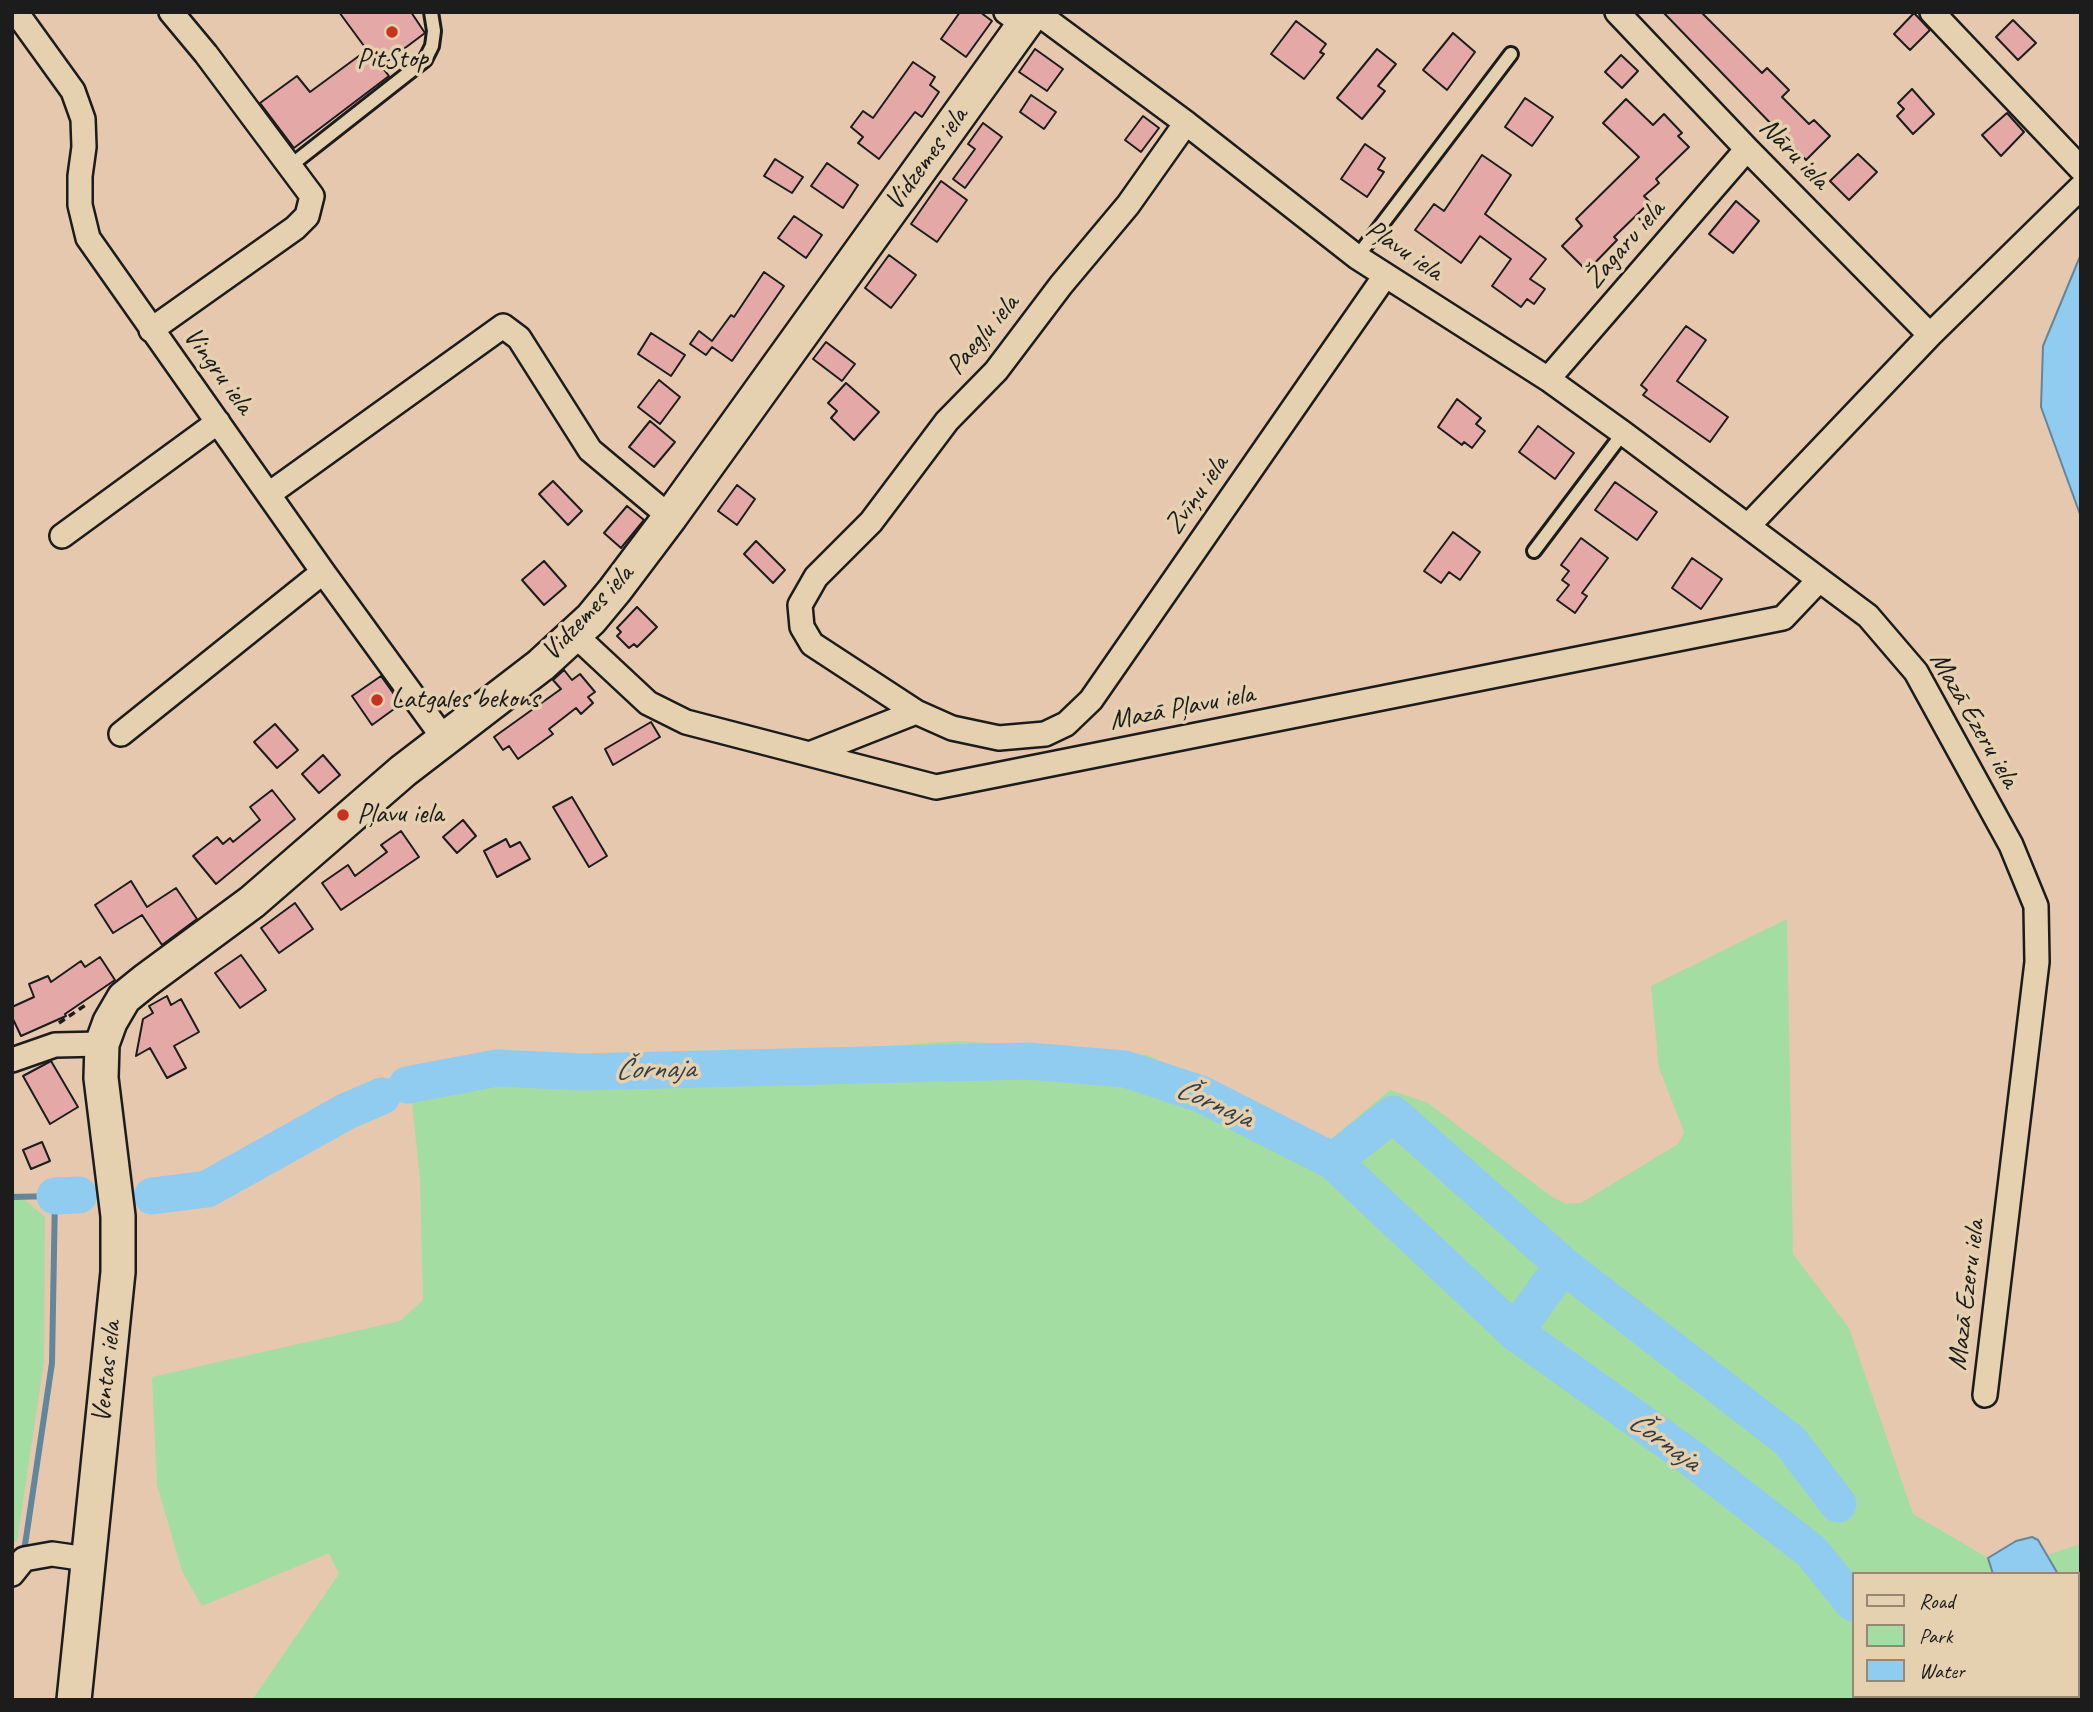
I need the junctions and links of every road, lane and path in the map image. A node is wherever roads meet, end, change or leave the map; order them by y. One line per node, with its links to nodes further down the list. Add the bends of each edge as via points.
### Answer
1 (16, 12): 15 (street, Vingru iela, via 72,91 83,119 80,205 88,238)
2 (171, 12): 10 (street)
3 (431, 12): 10 (lane, via 433,39 425,60)
4 (1617, 12): 9 (street, Nāru iela)
5 (1932, 12): 11 (street)
6 (1025, 16): 8 (street, Pļavu iela); 21 (street, Vidzemes iela)
7 (1511, 54): 13 (lane)
8 (1185, 123): 13 (street, Pļavu iela); 28 (street, Paegļu iela, via 1128,205 996,372 947,421 871,522 816,577 800,606 802,627 812,643)
9 (1747, 149): 16 (street, Nāru iela); 17 (street, Žagaru iela)
10 (290, 166): 15 (street, via 312,196 307,216)
11 (2081, 169)
12 (2081, 187): 16 (street)
13 (1357, 257): 14 (street, Pļavu iela)
14 (1385, 276): 17 (street, Pļavu iela); 30 (street, Zvīņu iela, via 1091,700 1066,724)
15 (151, 330): 18 (street, Vingru iela)
16 (1930, 335): 22 (street)
17 (1548, 380): 19 (street, Pļavu iela)
18 (218, 422): 20 (street, Vingru iela); 23 (street)
19 (1623, 433): 22 (street, Pļavu iela); 24 (lane)
20 (269, 494): 21 (street, via 503,326 519,338 590,450); 25 (street, Vingru iela)
21 (670, 517): 27 (street, Vidzemes iela, via 615,590)
22 (1748, 526): 26 (street, Mazā Ezeru iela)
23 (62, 536)
24 (1534, 551)
25 (323, 572): 29 (street); 31 (street, Vingru iela)
26 (1819, 580): 32 (street, Mazā Pļavu iela, via 1783,618 936,787); 37 (street, Mazā Ezeru iela, via 1868,616 1916,673 2011,845 2036,906 2037,962)
27 (574, 634): 31 (street, Vidzemes iela); 32 (street, Mazā Pļavu iela, via 648,703 677,718)
28 (916, 712): 30 (street, Paegļu iela, via 952,728 999,738); 32 (street)
29 (121, 734)
30 (1045, 734)
31 (445, 740): 34 (street, Vidzemes iela, via 252,902 124,998)
32 (812, 754)
33 (97, 998): 35 (path, via 50,1029)
34 (102, 1044): 35 (street); 38 (street, Ventas iela, via 101,1078 118,1216 118,1272)
35 (55, 1045): 36 (street)
36 (12, 1060)
37 (1985, 1395)
38 (87, 1559): 39 (street, via 52,1554 24,1559); 40 (street, Ventas iela)
39 (12, 1574)
40 (74, 1700)

